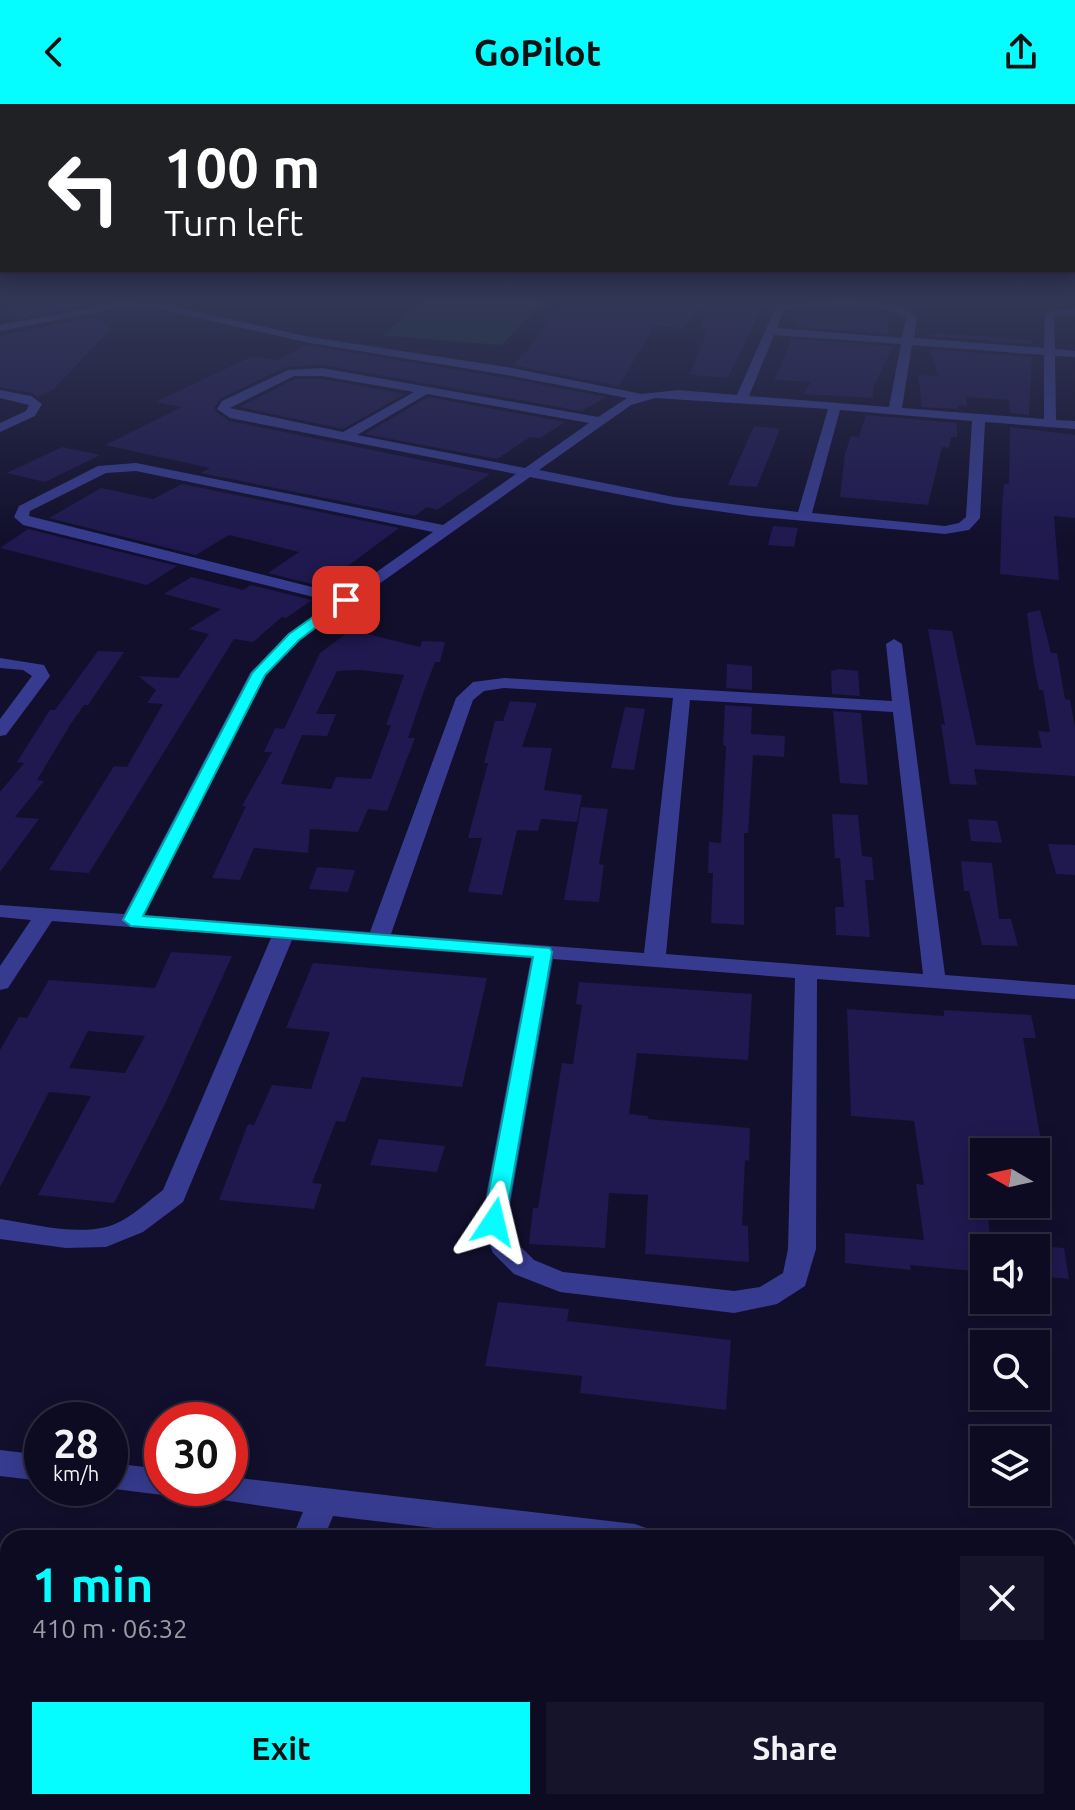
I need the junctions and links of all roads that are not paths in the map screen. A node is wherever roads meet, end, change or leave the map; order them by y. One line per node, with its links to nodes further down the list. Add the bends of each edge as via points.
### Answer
1 (278, 380): 18 (street, via 223,409)
2 (355, 380): 7 (street)
3 (551, 380): 9 (street)
4 (750, 380): 10 (street)
5 (900, 380): 12 (street)
6 (1051, 380): 15 (street)
7 (426, 390): 14 (street); 18 (street)
8 (0, 394): 17 (street, via 36,404 31,413)
9 (640, 397): 10 (street); 14 (street)
10 (742, 398): 11 (street)
11 (835, 406): 12 (street); 20 (street)
12 (895, 410): 13 (street)
13 (979, 418): 15 (street); 20 (street, via 973,518 964,527 945,530)
14 (599, 421): 19 (street)
15 (1050, 423): 16 (street)
16 (1075, 425)
17 (0, 428)
18 (346, 436): 19 (street)
19 (526, 471): 20 (street, via 674,501); 21 (street)
20 (804, 516)
21 (445, 530): 22 (street); 22 (street, via 136,467 103,469 24,509 21,517)
22 (346, 600): 30 (street, via 294,637 259,673)
23 (894, 644): 26 (street)
24 (0, 663): 27 (street, via 38,669 41,676)
25 (682, 695): 26 (street); 32 (street, via 504,683 470,691); 34 (street)
26 (900, 707): 36 (street)
27 (0, 731)
28 (0, 911): 29 (street)
29 (46, 914): 30 (street); 37 (street)
30 (131, 920): 31 (street)
31 (284, 932): 32 (street); 39 (street, via 174,1195 144,1219 108,1237)
32 (378, 940): 33 (street)
33 (543, 952): 34 (street); 35 (street, via 494,1222 503,1246 524,1267 560,1282 734,1302 767,1296 795,1279 802,1249)
34 (654, 960): 35 (street)
35 (806, 972): 36 (street)
36 (935, 981): 38 (street)
37 (0, 983)
38 (1074, 996)
39 (0, 1229)
40 (0, 1463): 41 (street)
41 (24, 1466)
42 (248, 1492): 43 (street)
43 (323, 1501): 44 (street); 45 (street)
44 (311, 1530)
45 (568, 1530)

